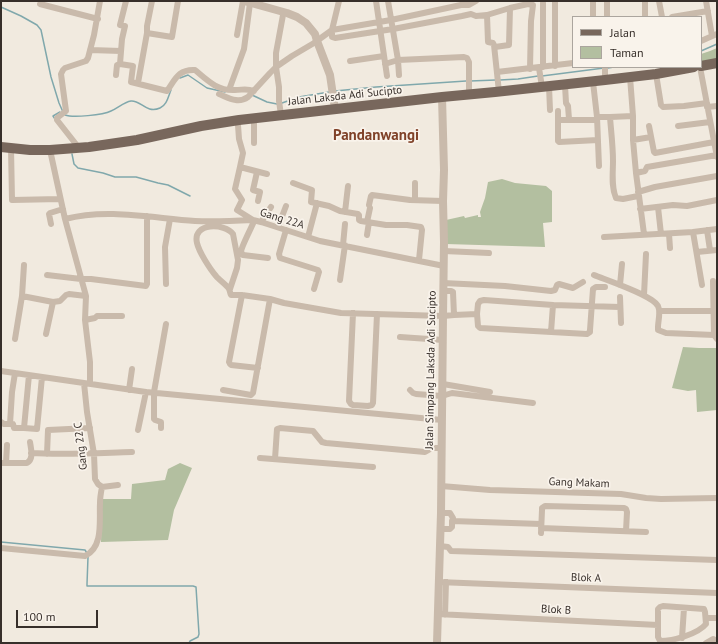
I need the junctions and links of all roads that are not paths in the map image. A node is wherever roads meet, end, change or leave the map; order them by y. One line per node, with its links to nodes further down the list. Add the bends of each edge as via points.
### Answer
1 (100, 1): 30 (street)
2 (126, 1): 43 (street, via 120,25 125,26)
3 (152, 1): 36 (street)
4 (178, 1): 36 (street, via 175,38)
5 (339, 1): 34 (street)
6 (376, 1): 32 (street)
7 (388, 1): 31 (street)
8 (476, 1): 19 (street)
9 (555, 1): 51 (street)
10 (593, 1): 25 (street)
11 (607, 1): 26 (street)
12 (645, 1): 27 (street)
13 (659, 1): 28 (street)
14 (706, 1): 21 (street)
15 (246, 2): 37 (street); 39 (street, via 302,19 315,34); 69 (street, via 244,49)
16 (461, 3): 19 (street); 31 (street)
17 (543, 3): 56 (street)
18 (40, 4): 30 (street)
19 (469, 5): 22 (street, via 473,13)
20 (510, 8): 24 (street); 41 (street, via 509,44); 55 (street, via 533,5)
21 (708, 11): 29 (street); 38 (street)
22 (471, 14): 24 (street); 33 (street)
23 (283, 15): 53 (street)
24 (487, 15): 41 (street, via 488,42)
25 (593, 16)
26 (607, 16)
27 (645, 16)
28 (662, 16)
29 (680, 16)
30 (98, 19): 42 (street)
31 (391, 20): 32 (street); 33 (street)
32 (380, 22): 34 (street); 35 (street)
33 (393, 29): 35 (street); 45 (street)
34 (332, 30): 35 (street, via 332,37 335,38); 39 (street)
35 (381, 31): 44 (street)
36 (147, 33): 66 (street)
37 (238, 35)
38 (714, 35): 40 (street)
39 (317, 41): 53 (street); 78 (street, via 330,75)
40 (702, 41)
41 (495, 47): 63 (street)
42 (90, 50): 43 (street); 97 (street, via 86,61 65,68 62,74 66,111 57,120)
43 (121, 51): 49 (street)
44 (384, 56): 46 (street); 50 (street)
45 (398, 60): 50 (street); 61 (street); 70 (street, via 467,58 470,67)
46 (350, 61)
47 (572, 63): 51 (street)
48 (717, 63): 52 (main road)
49 (120, 64): 60 (street, via 117,65); 66 (street, via 133,66 131,82)
50 (386, 64): 62 (street)
51 (555, 66): 56 (street)
52 (702, 66)
53 (276, 67): 71 (street); 77 (street)
54 (700, 68): 75 (street)
55 (530, 69): 56 (street); 63 (street)
56 (541, 69): 68 (street)
57 (676, 69): 58 (main road, Jalan Laksda Adi Sucipto)
58 (651, 72): 64 (main road, Jalan Laksda Adi Sucipto); 75 (street, via 662,107)
59 (605, 73): 64 (main road, Jalan Laksda Adi Sucipto); 65 (main road, Jalan Laksda Adi Sucipto)
60 (116, 75)
61 (399, 75)
62 (387, 76)
63 (498, 76): 72 (street)
64 (630, 78): 82 (street)
65 (593, 82): 67 (main road, Jalan Laksda Adi Sucipto); 84 (street)
66 (138, 84): 69 (street, via 167,91 178,75 194,70 211,84)
67 (565, 84): 68 (main road, Jalan Laksda Adi Sucipto); 85 (street)
68 (544, 85): 72 (main road, Jalan Laksda Adi Sucipto); 79 (street)
69 (229, 90): 71 (street)
70 (469, 90): 72 (main road, Jalan Laksda Adi Sucipto); 74 (main road, Jalan Laksda Adi Sucipto)
71 (254, 91): 73 (street, via 241,101)
72 (499, 92)
73 (218, 94)
74 (442, 97): 78 (main road, Jalan Laksda Adi Sucipto); 114 (street, Jalan Simpang Laksda Adi Sucipto)
75 (707, 105): 76 (street); 88 (street)
76 (717, 106)
77 (280, 108): 78 (main road, Jalan Laksda Adi Sucipto); 83 (main road, Jalan Laksda Adi Sucipto)
78 (335, 109)
79 (550, 110)
80 (558, 111): 87 (street)
81 (610, 116): 82 (street); 84 (street); 109 (street, via 615,197 621,199)
82 (633, 116): 93 (street)
83 (254, 118): 86 (main road, Jalan Laksda Adi Sucipto); 95 (street)
84 (597, 118): 85 (street); 92 (street)
85 (569, 119): 87 (street)
86 (239, 120): 97 (main road, Jalan Laksda Adi Sucipto, via 137,140); 101 (street, via 239,139 243,153)
87 (558, 120): 92 (street, via 558,142)
88 (710, 122): 90 (street); 94 (street)
89 (649, 126): 91 (street)
90 (678, 126)
91 (651, 137): 93 (street); 94 (street, via 655,153)
92 (598, 140): 100 (street)
93 (633, 140): 103 (street)
94 (714, 142): 99 (street)
95 (254, 143)
96 (6, 148): 98 (main road, Jalan Laksda Adi Sucipto); 110 (street, via 12,200)
97 (78, 148): 98 (main road, Jalan Laksda Adi Sucipto)
98 (50, 150): 110 (street, Gang 22 C)
99 (717, 156): 103 (street, via 647,167 645,171)
100 (599, 166)
101 (240, 167): 102 (street); 125 (street, via 235,189 242,200 237,210)
102 (257, 172): 104 (street); 113 (street, via 253,190 260,192)
103 (636, 173): 109 (street)
104 (267, 174)
105 (717, 176): 109 (street, via 652,188)
106 (293, 183): 115 (street, via 312,190 311,202)
107 (415, 183): 111 (street)
108 (348, 186): 121 (street)
109 (638, 194): 120 (street)
110 (60, 199): 119 (street, Gang 22 C)
111 (415, 200): 114 (street); 127 (street, via 372,195)
112 (717, 200): 118 (street, via 687,206)
113 (258, 201)
114 (443, 201): 145 (street, Jalan Simpang Laksda Adi Sucipto)
115 (317, 203): 121 (street); 139 (street)
116 (286, 206): 130 (street)
117 (271, 207): 126 (street)
118 (658, 207): 120 (street); 136 (street)
119 (62, 209): 123 (street, Gang 22 C); 128 (street, via 49,214)
120 (640, 209): 135 (street)
121 (346, 212): 127 (street, via 358,214 359,220)
122 (147, 216): 123 (street, Gang 22A, via 93,214); 124 (street, Gang 22A); 156 (street, via 146,286)
123 (64, 219): 156 (street, Gang 22 C)
124 (170, 219): 125 (street, Gang 22A); 160 (street, via 165,247)
125 (254, 220): 126 (street, Gang 22A); 149 (street, via 243,245 242,254)
126 (261, 222): 130 (street, Gang 22A)
127 (368, 222): 138 (street); 150 (street, via 422,228)
128 (51, 224)
129 (346, 224): 141 (street)
130 (278, 227): 132 (street, Gang 22A)
131 (717, 229): 133 (street)
132 (286, 230): 139 (street, Gang 22A); 166 (street, via 280,258 318,270)
133 (706, 230): 134 (street); 143 (street)
134 (693, 232): 137 (street); 146 (street)
135 (644, 234): 136 (street); 140 (street)
136 (661, 234): 137 (street)
137 (669, 234): 142 (street)
138 (367, 235)
139 (308, 237): 141 (street, Gang 22A)
140 (604, 237)
141 (344, 245): 150 (street, Gang 22A); 157 (street)
142 (670, 248)
143 (710, 250): 144 (street); 146 (street)
144 (717, 250)
145 (444, 251): 147 (street); 153 (street, Jalan Simpang Laksda Adi Sucipto)
146 (697, 252): 162 (street)
147 (489, 253)
148 (646, 254): 168 (street)
149 (268, 258)
150 (419, 260): 153 (street, Gang 22A)
151 (622, 264): 161 (street)
152 (24, 265): 169 (street)
153 (444, 266): 163 (street, Jalan Simpang Laksda Adi Sucipto)
154 (47, 275): 156 (street)
155 (594, 275): 161 (street)
156 (81, 280): 170 (street, Gang 22 C)
157 (340, 280)
158 (713, 281): 178 (street)
159 (583, 282): 163 (street, via 573,288 559,284 553,291 505,286)
160 (166, 284)
161 (620, 285): 168 (street)
162 (702, 285)
163 (443, 287): 182 (street, via 453,292); 184 (street, Jalan Simpang Laksda Adi Sucipto)
164 (605, 287): 175 (street, via 593,289)
165 (230, 289): 165 (street, via 238,260 233,234 230,230 220,227 203,228 196,236 199,250 216,276); 167 (street, via 231,295)
166 (314, 289)
167 (242, 295): 172 (street); 194 (street, via 229,362 231,365)
168 (644, 295): 177 (street, via 656,302)
169 (22, 296): 173 (street); 192 (street)
170 (86, 296): 173 (street, via 69,294 60,301); 185 (street, Gang 22 C)
171 (620, 297): 176 (street)
172 (270, 299): 179 (street); 194 (street)
173 (53, 302): 189 (street)
174 (552, 305): 175 (street); 181 (street, via 482,301 478,304); 188 (street)
175 (592, 306): 176 (street); 188 (street, via 588,333)
176 (620, 307): 186 (street)
177 (660, 311): 178 (street); 191 (street, via 658,329 661,332)
178 (713, 311): 191 (street)
179 (352, 314): 180 (street); 180 (street, via 349,401 353,405 368,406 373,402)
180 (377, 314): 184 (street)
181 (477, 314): 182 (street); 188 (street, via 478,326 481,328)
182 (454, 315): 184 (street)
183 (122, 316): 185 (street, via 97,316)
184 (443, 316): 193 (street, Jalan Simpang Laksda Adi Sucipto)
185 (85, 320): 200 (street, Gang 22 C, via 90,362)
186 (621, 323)
187 (166, 324): 206 (street)
188 (551, 332)
189 (46, 334)
190 (400, 337): 193 (street)
191 (715, 337)
192 (15, 339)
193 (443, 340): 201 (street, Jalan Simpang Laksda Adi Sucipto)
194 (258, 368): 203 (street, via 254,393)
195 (132, 369): 202 (street)
196 (1, 371): 197 (street)
197 (15, 373): 198 (street); 212 (street)
198 (29, 375): 199 (street); 213 (street)
199 (42, 377): 200 (street); 213 (street, via 36,429)
200 (87, 384): 202 (street); 214 (street, Gang 22 C)
201 (443, 384): 207 (street); 208 (street, Jalan Simpang Laksda Adi Sucipto)
202 (129, 390): 205 (street)
203 (223, 390)
204 (410, 390): 208 (street, via 416,394)
205 (146, 392): 206 (street); 216 (street)
206 (154, 392): 210 (street); 215 (street, via 154,419 161,422)
207 (490, 392)
208 (442, 396): 209 (street, via 452,393); 210 (street, Jalan Simpang Laksda Adi Sucipto)
209 (533, 403)
210 (442, 420): 219 (street, Jalan Simpang Laksda Adi Sucipto)
211 (1, 422): 212 (street)
212 (10, 424): 213 (street, via 13,424 14,428)
213 (24, 428)
214 (90, 428): 222 (street, via 48,430); 223 (street, Gang 22 C)
215 (161, 428)
216 (138, 430)
217 (30, 442): 221 (street)
218 (6, 445): 226 (street)
219 (441, 448): 225 (street, via 432,448 425,452 326,443 313,431 280,428 277,429); 229 (street, Jalan Simpang Laksda Adi Sucipto)
220 (132, 452): 223 (street)
221 (31, 453): 222 (street); 226 (street, via 31,459 27,463)
222 (46, 454): 223 (street)
223 (94, 454): 230 (street, Gang 22 C, via 95,479)
224 (260, 458): 225 (street)
225 (275, 459): 227 (street)
226 (4, 463)
227 (373, 467)
228 (118, 485): 230 (street)
229 (441, 486): 231 (street, Gang Makam, via 621,494 661,499); 232 (street, Jalan Simpang Laksda Adi Sucipto)
230 (102, 487): 238 (street, via 100,533 88,554)
231 (717, 498)
232 (440, 513): 233 (street, via 450,513); 234 (street, Jalan Simpang Laksda Adi Sucipto)
233 (452, 521): 234 (street, via 450,529); 235 (street)
234 (440, 529): 239 (street, Jalan Simpang Laksda Adi Sucipto)
235 (541, 529): 236 (street); 236 (street, via 542,509 545,506 624,508 627,512)
236 (626, 531): 237 (street)
237 (646, 532)
238 (1, 548)
239 (439, 550): 240 (street, via 448,547 451,551); 241 (street, Jalan Simpang Laksda Adi Sucipto)
240 (717, 560)
241 (442, 582): 242 (street, Blok A); 244 (street, Jalan Simpang Laksda Adi Sucipto)
242 (717, 593)
243 (684, 608): 245 (street, via 704,610); 247 (street, via 660,607); 248 (street)
244 (445, 615): 247 (street, Blok B); 249 (street, Jalan Simpang Laksda Adi Sucipto)
245 (706, 618): 246 (street); 248 (street, via 703,627)
246 (717, 618)
247 (658, 625): 248 (street, via 660,641)
248 (682, 638)
249 (437, 643)
250 (706, 643): 251 (street, via 713,639)
251 (715, 643)

